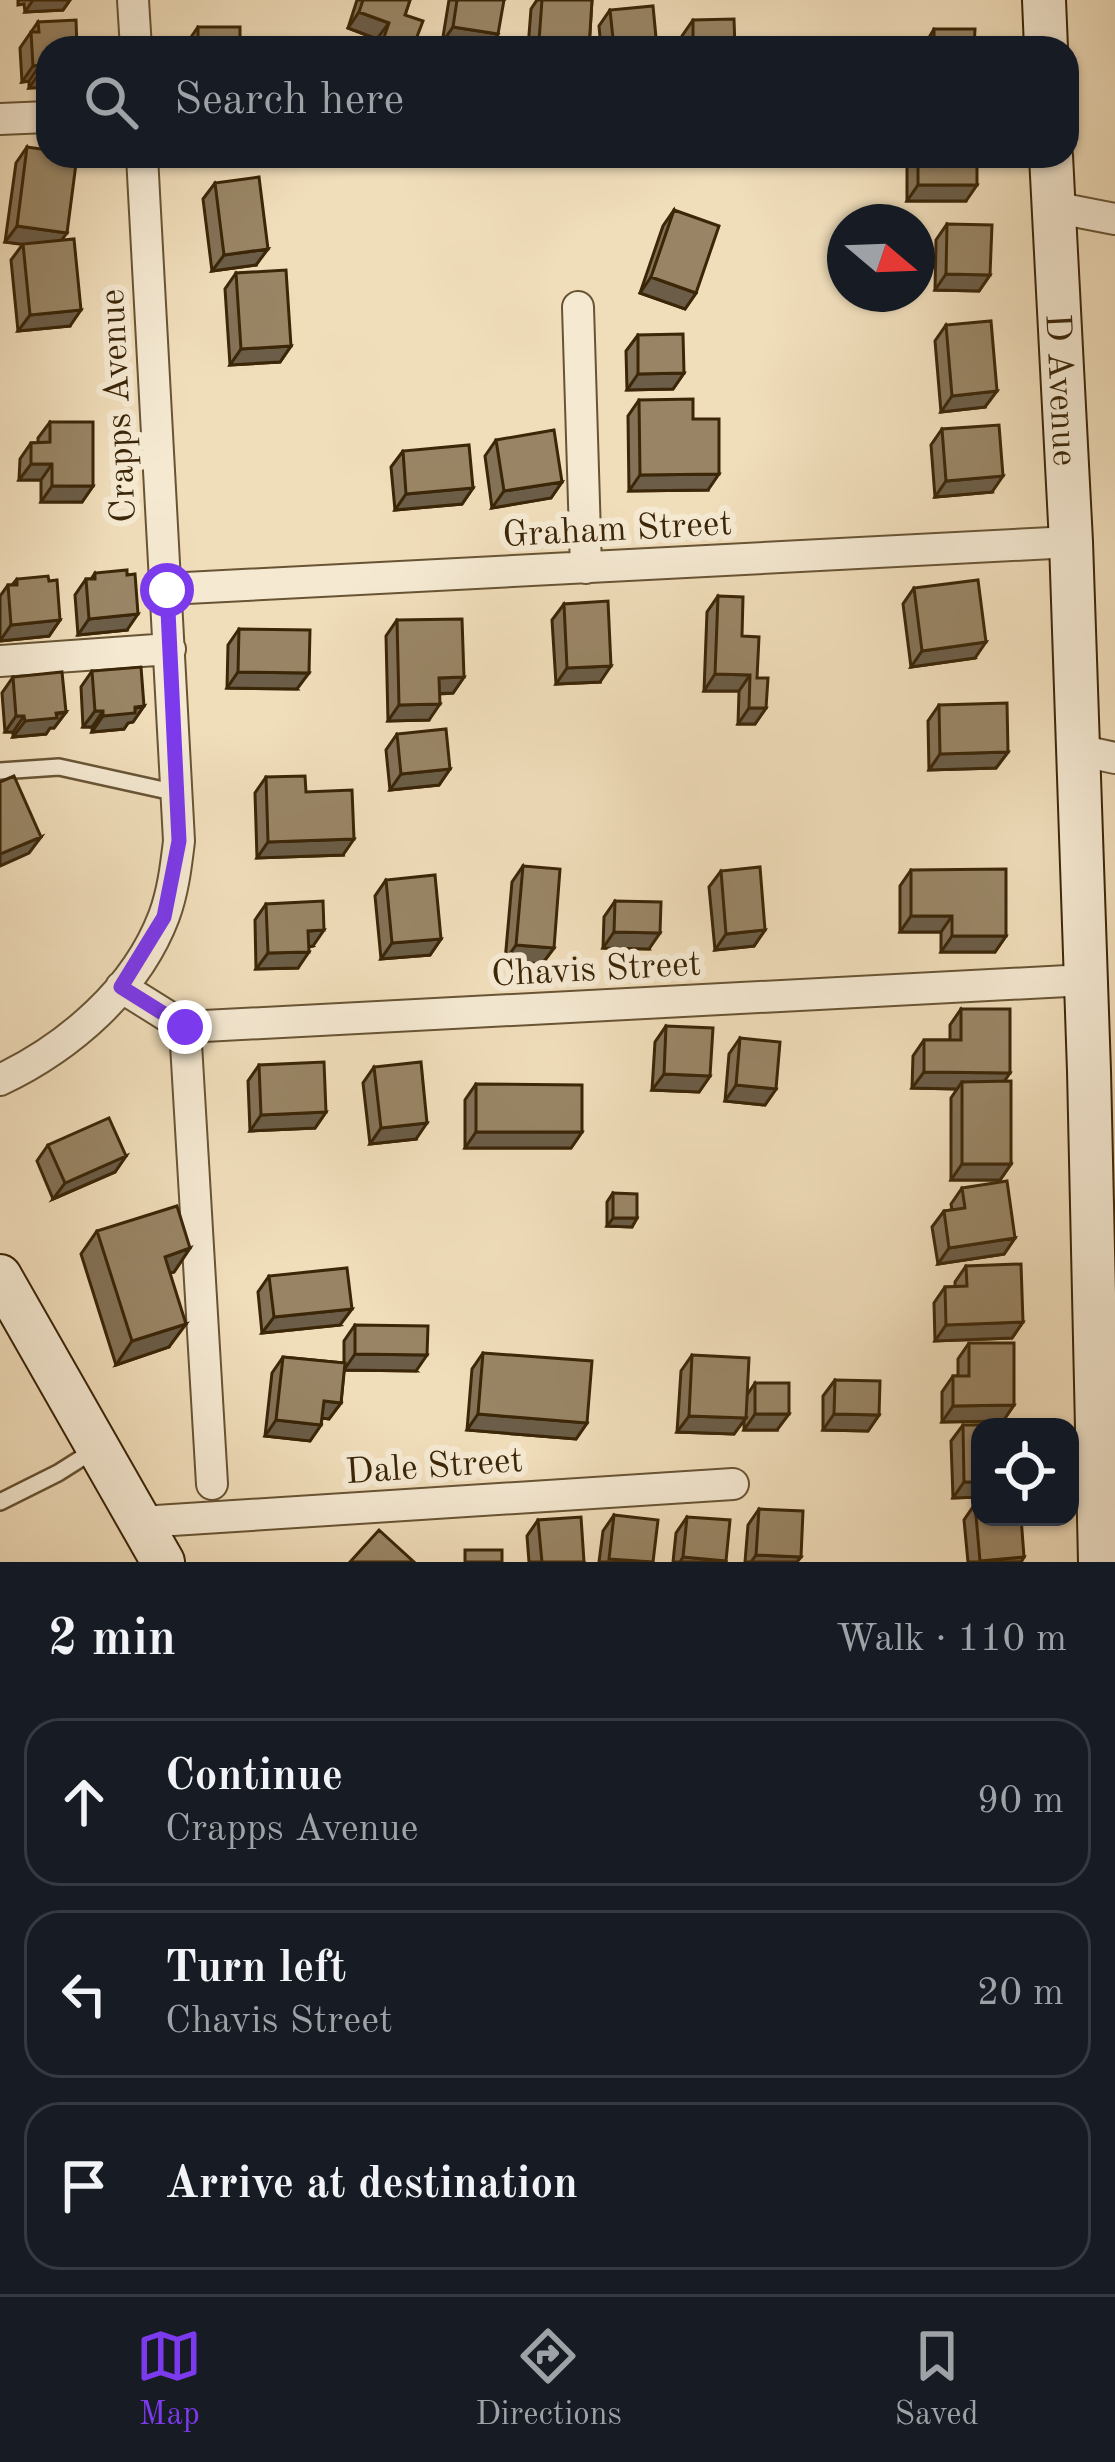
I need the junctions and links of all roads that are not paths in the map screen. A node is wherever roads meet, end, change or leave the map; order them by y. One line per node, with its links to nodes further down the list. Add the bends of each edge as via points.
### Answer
1 (133, 0): 3 (street)
2 (1044, 0): 4 (street)
3 (135, 36)
4 (1046, 36)
5 (36, 118): 6 (street)
6 (0, 119)
7 (143, 168): 14 (street, Crapps Avenue)
8 (1051, 168): 9 (street, D Avenue)
9 (1053, 207): 10 (street); 12 (street, D Avenue)
10 (1115, 219)
11 (578, 307): 13 (street)
12 (1071, 542): 13 (street, Graham Street); 17 (street, D Avenue)
13 (586, 568): 14 (street, Graham Street)
14 (167, 590): 15 (street, Crapps Avenue)
15 (170, 649): 16 (street); 19 (street, Crapps Avenue)
16 (0, 661)
17 (1096, 754): 20 (street, D Avenue)
18 (0, 771): 19 (lane, via 59,767)
19 (177, 793): 21 (street, Crapps Avenue, via 179,841 164,917)
20 (1086, 980): 22 (street, Chavis Street); 31 (street, D Avenue)
21 (121, 987): 22 (street); 23 (street, Crapps Avenue, via 86,1024)
22 (185, 1027): 26 (street)
23 (0, 1080)
24 (0, 1276): 25 (street)
25 (99, 1447): 28 (lane); 29 (street)
26 (212, 1484)
27 (733, 1484): 29 (street, Dale Street)
28 (0, 1502)
29 (141, 1522): 30 (street)
30 (163, 1562)
31 (1100, 1562)

